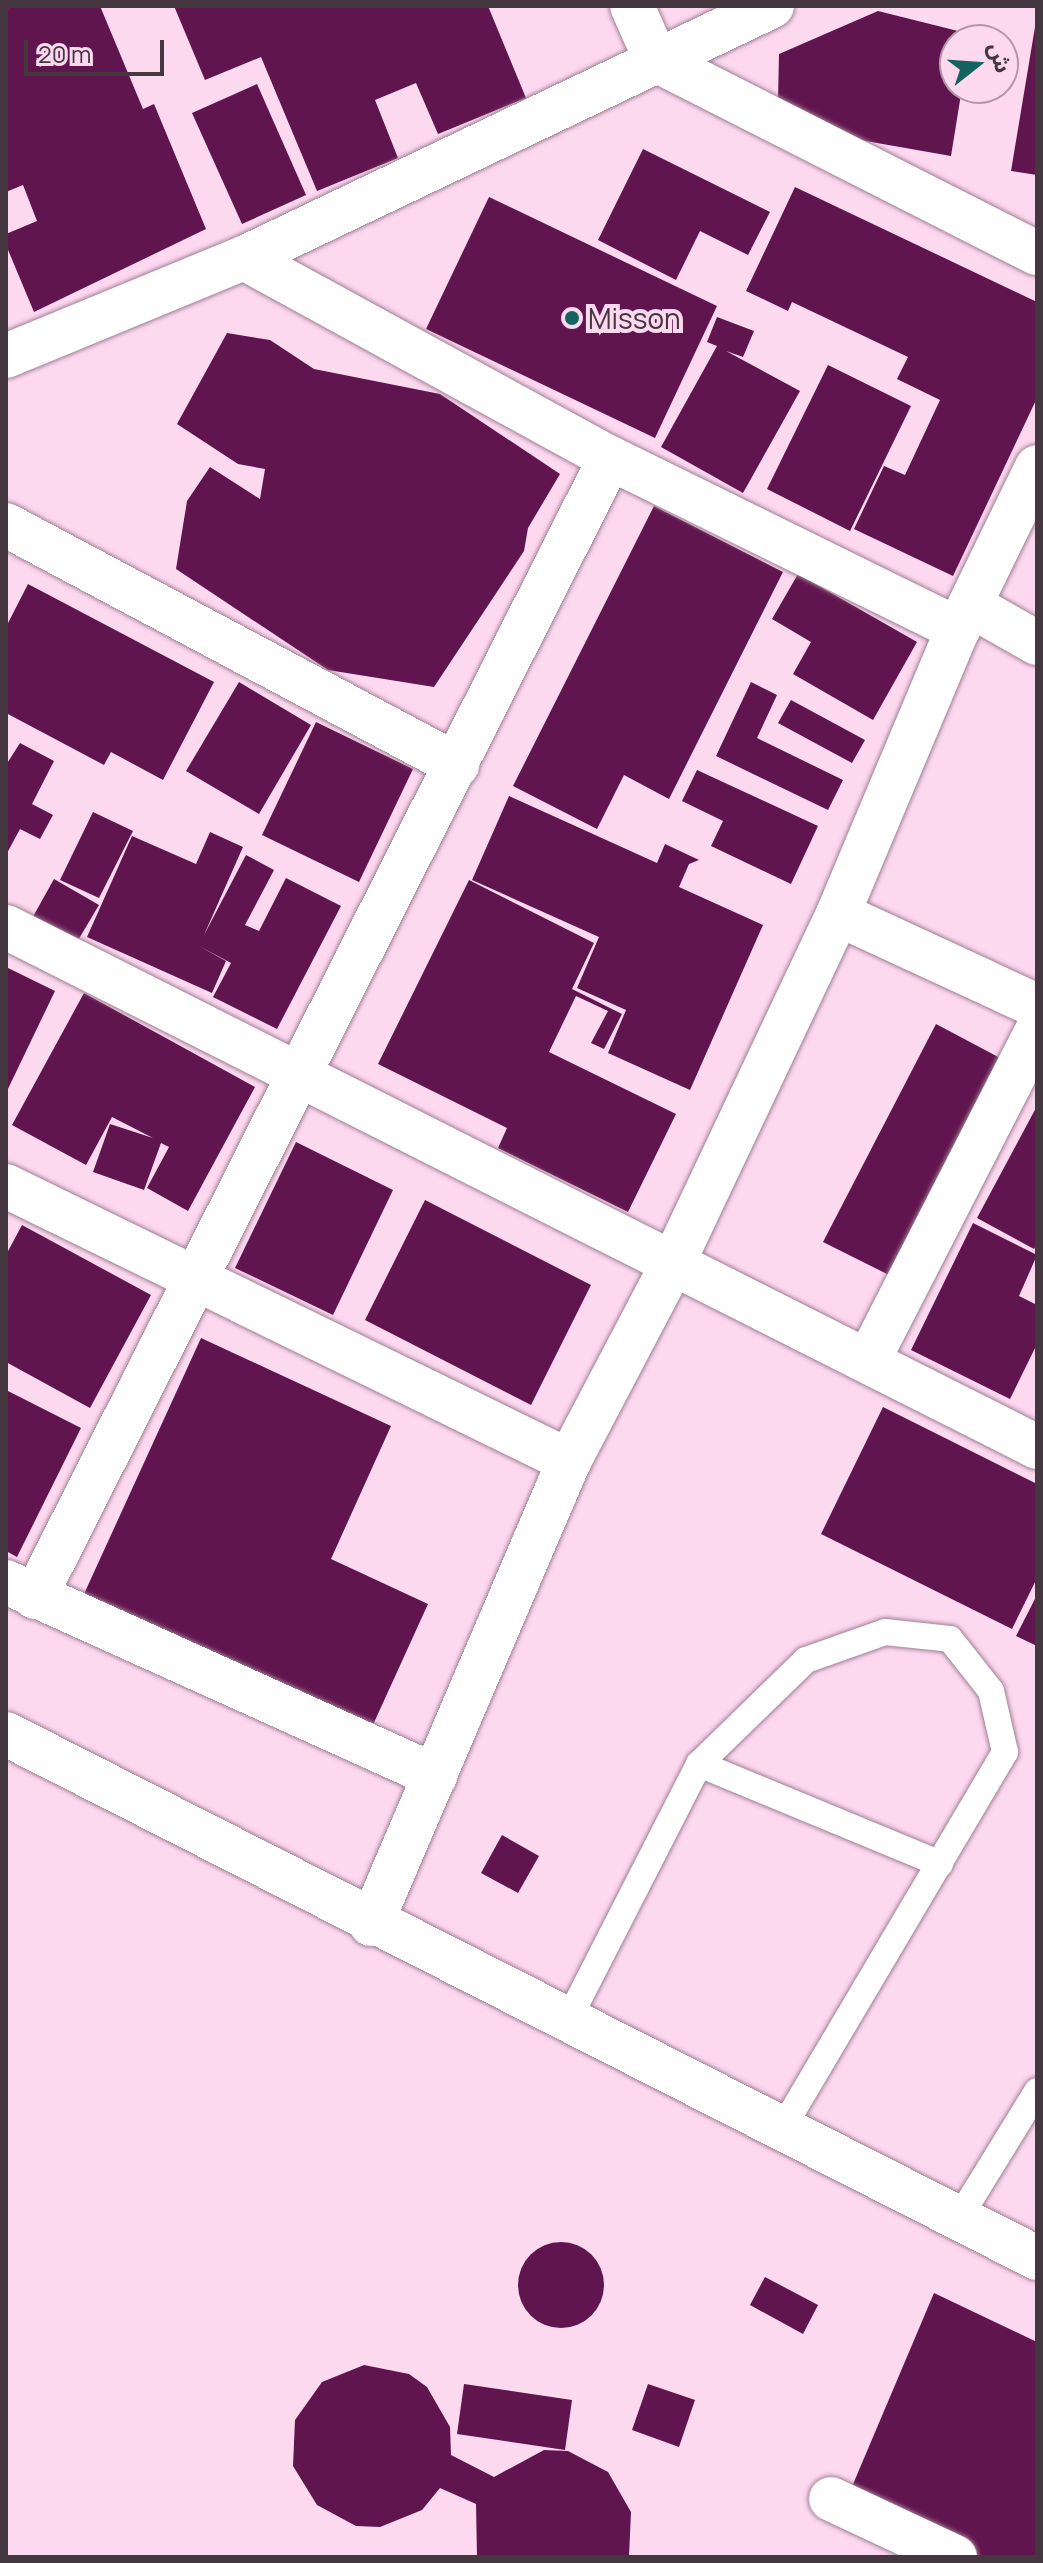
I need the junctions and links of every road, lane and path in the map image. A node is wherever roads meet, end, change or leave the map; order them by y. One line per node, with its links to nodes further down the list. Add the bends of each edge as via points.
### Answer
1 (632, 6): 3 (street)
2 (772, 6): 3 (street)
3 (656, 60): 4 (street); 5 (street)
4 (1037, 253)
5 (244, 258): 6 (street); 7 (street)
6 (6, 356)
7 (610, 458): 10 (street); 12 (street)
8 (1037, 467): 10 (street)
9 (6, 525): 12 (street)
10 (964, 617): 11 (street); 13 (street)
11 (1037, 643)
12 (457, 765): 17 (street)
13 (838, 914): 15 (street); 19 (street)
14 (6, 927): 17 (street)
15 (1037, 1006)
16 (1037, 1030): 21 (street)
17 (299, 1072): 19 (street); 20 (street)
18 (6, 1186): 20 (street)
19 (674, 1261): 21 (street); 23 (street)
20 (196, 1285): 23 (street); 24 (street)
21 (869, 1359): 22 (street)
22 (1037, 1447)
23 (569, 1461): 27 (street)
24 (20, 1590): 27 (street)
25 (6, 1734): 29 (street)
26 (699, 1764): 28 (lane); 28 (lane, via 806,1660 885,1632 950,1639 991,1691 1005,1752); 30 (lane)
27 (435, 1776): 29 (street)
28 (940, 1864): 32 (lane)
29 (371, 1924): 30 (street)
30 (566, 2024): 32 (street)
31 (1037, 2091): 33 (lane)
32 (784, 2125): 33 (street)
33 (959, 2218): 34 (street)
34 (1037, 2258)
35 (831, 2499): 36 (street)
36 (955, 2557)

